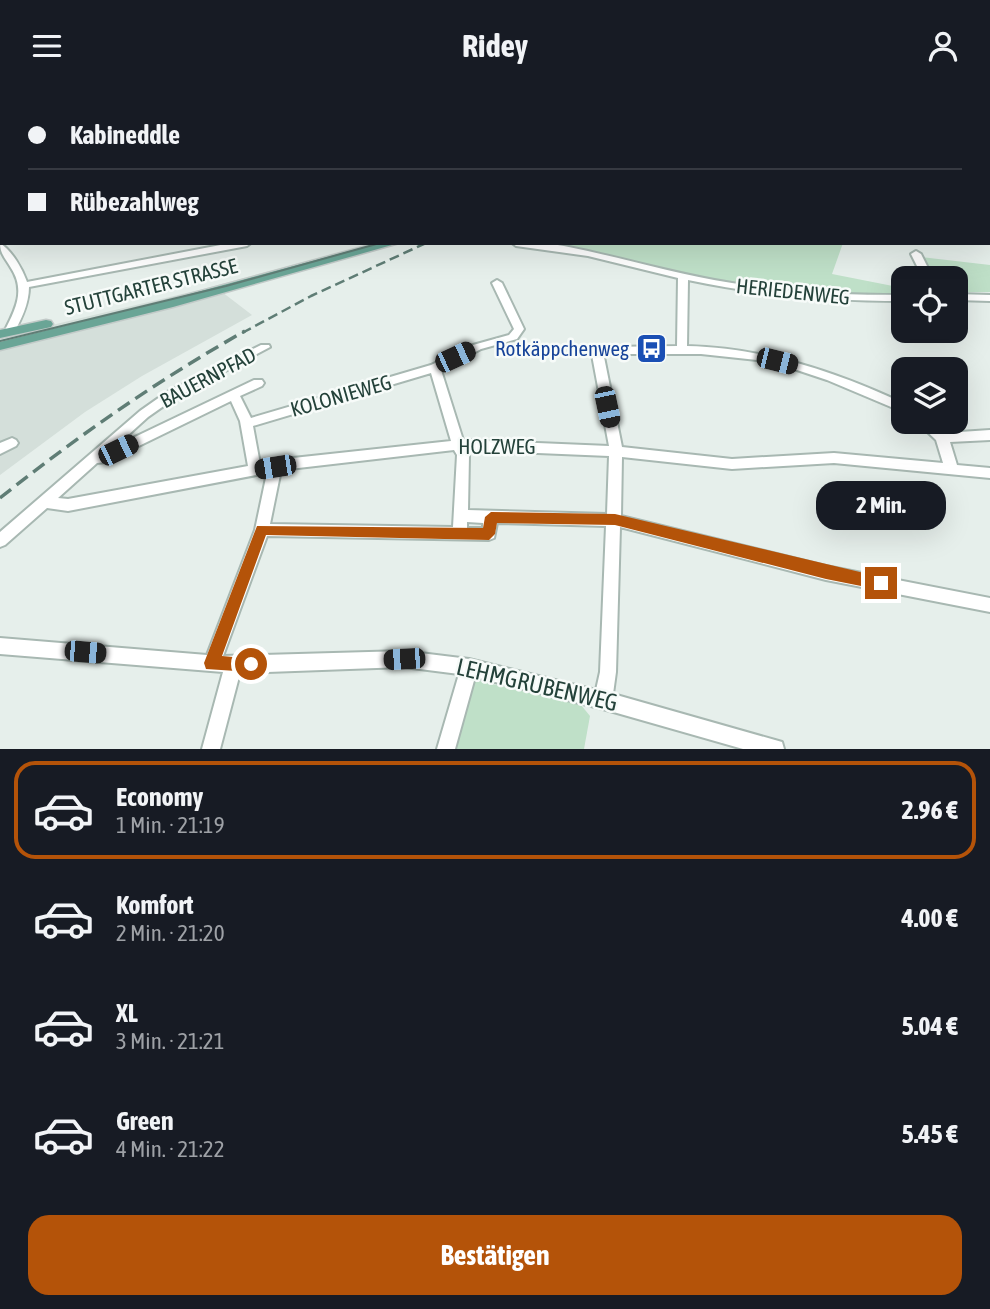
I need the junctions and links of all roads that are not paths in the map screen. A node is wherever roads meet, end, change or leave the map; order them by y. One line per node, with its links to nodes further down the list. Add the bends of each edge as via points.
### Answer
1 (236, 245): 10 (street)
2 (354, 245): 14 (main road, STUTTGARTER STRASSE, via 165,297)
3 (386, 245): 15 (main road, STUTTGARTER STRASSE)
4 (529, 245): 8 (street, HERIEDENWEG, via 590,254)
5 (0, 246): 10 (street, via 21,272)
6 (916, 254): 7 (street)
7 (922, 266)
8 (683, 277): 12 (street, HERIEDENWEG, via 812,296); 17 (street)
9 (497, 283): 18 (street, KOLONIEWEG, via 517,333)
10 (25, 285): 14 (street, via 22,304)
11 (968, 297): 13 (street)
12 (891, 298)
13 (990, 298)
14 (4, 333): 15 (main road, STUTTGARTER STRASSE)
15 (0, 345)
16 (265, 347): 28 (street, BAUERNPFAD, via 171,395)
17 (682, 350): 21 (street, via 757,356 842,382); 27 (street, via 598,355)
18 (435, 368): 22 (street, KOLONIEWEG); 26 (street)
19 (258, 383): 20 (street)
20 (233, 394): 22 (street); 28 (street)
21 (891, 403)
22 (247, 423): 31 (street)
23 (937, 434): 25 (street)
24 (990, 435): 25 (street)
25 (942, 438): 30 (street)
26 (458, 445): 27 (street, HOLZWEG); 29 (street, HOLZWEG); 34 (street, via 463,455)
27 (616, 450): 30 (street, HOLZWEG, via 732,464 834,458); 36 (street)
28 (88, 465): 33 (street)
29 (275, 467): 31 (street, HOLZWEG); 37 (street)
30 (951, 467): 32 (street, HOLZWEG)
31 (255, 470): 33 (street, HOLZWEG, via 68,505)
32 (990, 473)
33 (46, 502): 39 (street)
34 (461, 516): 35 (street); 38 (street)
35 (491, 517): 36 (street); 38 (street, via 489,534)
36 (615, 520): 40 (street, via 826,572); 45 (street)
37 (262, 530): 38 (street); 42 (street)
38 (458, 533)
39 (0, 541)
40 (990, 605)
41 (0, 646): 42 (street, LEHMGRUBENWEG)
42 (212, 663): 43 (street, LEHMGRUBENWEG)
43 (234, 665): 44 (street, LEHMGRUBENWEG, via 404,659); 46 (street)
44 (469, 667): 45 (street, LEHMGRUBENWEG); 47 (street)
45 (603, 700): 48 (street, LEHMGRUBENWEG)
46 (211, 749)
47 (446, 749)
48 (775, 749)

